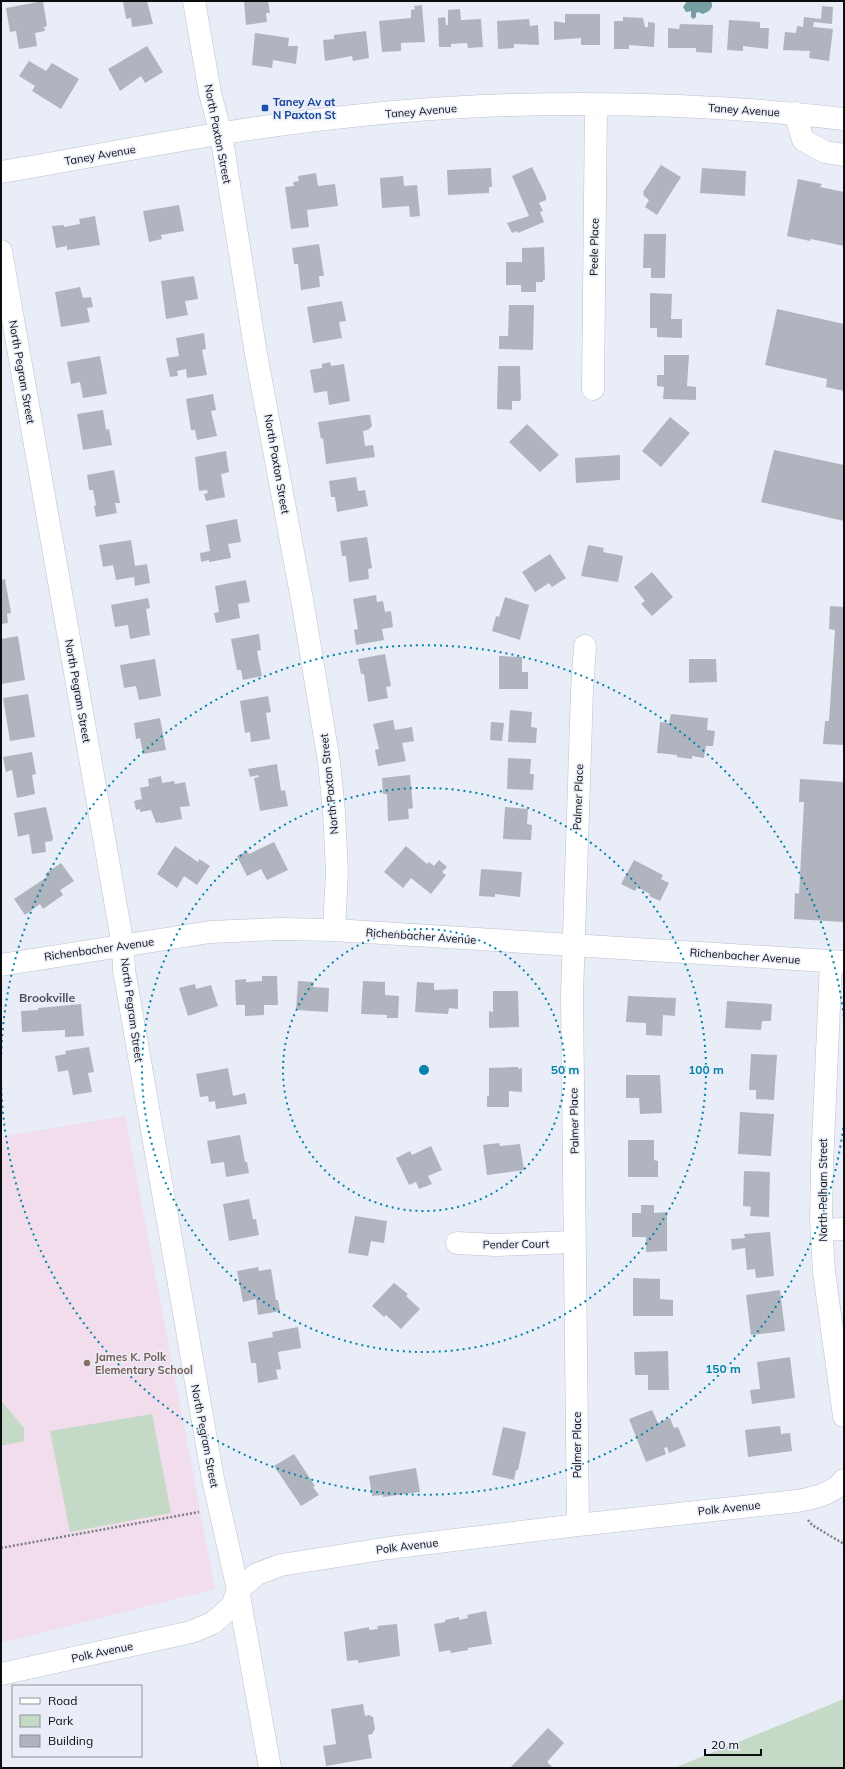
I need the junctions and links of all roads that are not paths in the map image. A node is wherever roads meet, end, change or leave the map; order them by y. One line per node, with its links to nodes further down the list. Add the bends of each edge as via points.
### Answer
1 (194, 1): 5 (street, North Paxton Street, via 210,93)
2 (596, 105): 3 (street, Taney Avenue, via 656,105); 5 (street, Taney Avenue, via 474,106 363,115); 9 (street, Peele Place)
3 (795, 113): 4 (street, Taney Avenue); 6 (street, via 803,140 825,152)
4 (844, 119)
5 (221, 134): 7 (street, Taney Avenue); 11 (street, North Paxton Street, via 256,354 303,605 329,762 337,872)
6 (844, 155)
7 (1, 172)
8 (1, 251): 12 (street, North Pegram Street)
9 (593, 389)
10 (585, 646): 13 (street, Palmer Place)
11 (334, 930): 12 (street, Richenbacher Avenue, via 210,932); 13 (street, Richenbacher Avenue)
12 (123, 946): 15 (street, Richenbacher Avenue); 25 (street, North Pegram Street, via 124,970 181,1305 213,1479)
13 (573, 946): 14 (street, Richenbacher Avenue); 19 (street, Palmer Place)
14 (837, 962): 16 (street, North Pelham Street)
15 (1, 965)
16 (837, 990): 17 (street, North Pelham Street, via 822,1165)
17 (822, 1230): 18 (street); 21 (street, North Pelham Street, via 824,1272)
18 (844, 1230)
19 (574, 1242): 20 (street, Pender Court, via 496,1245); 24 (street, Palmer Place)
20 (457, 1243)
21 (842, 1386): 22 (street, North Pelham Street)
22 (844, 1416)
23 (842, 1482): 24 (street, Polk Avenue, via 828,1492 797,1501)
24 (578, 1525): 25 (street, Polk Avenue, via 366,1551 281,1565 257,1574)
25 (238, 1590): 26 (street, Polk Avenue, via 232,1606 213,1623 191,1632); 27 (street, North Pegram Street)
26 (1, 1674)
27 (270, 1768)

